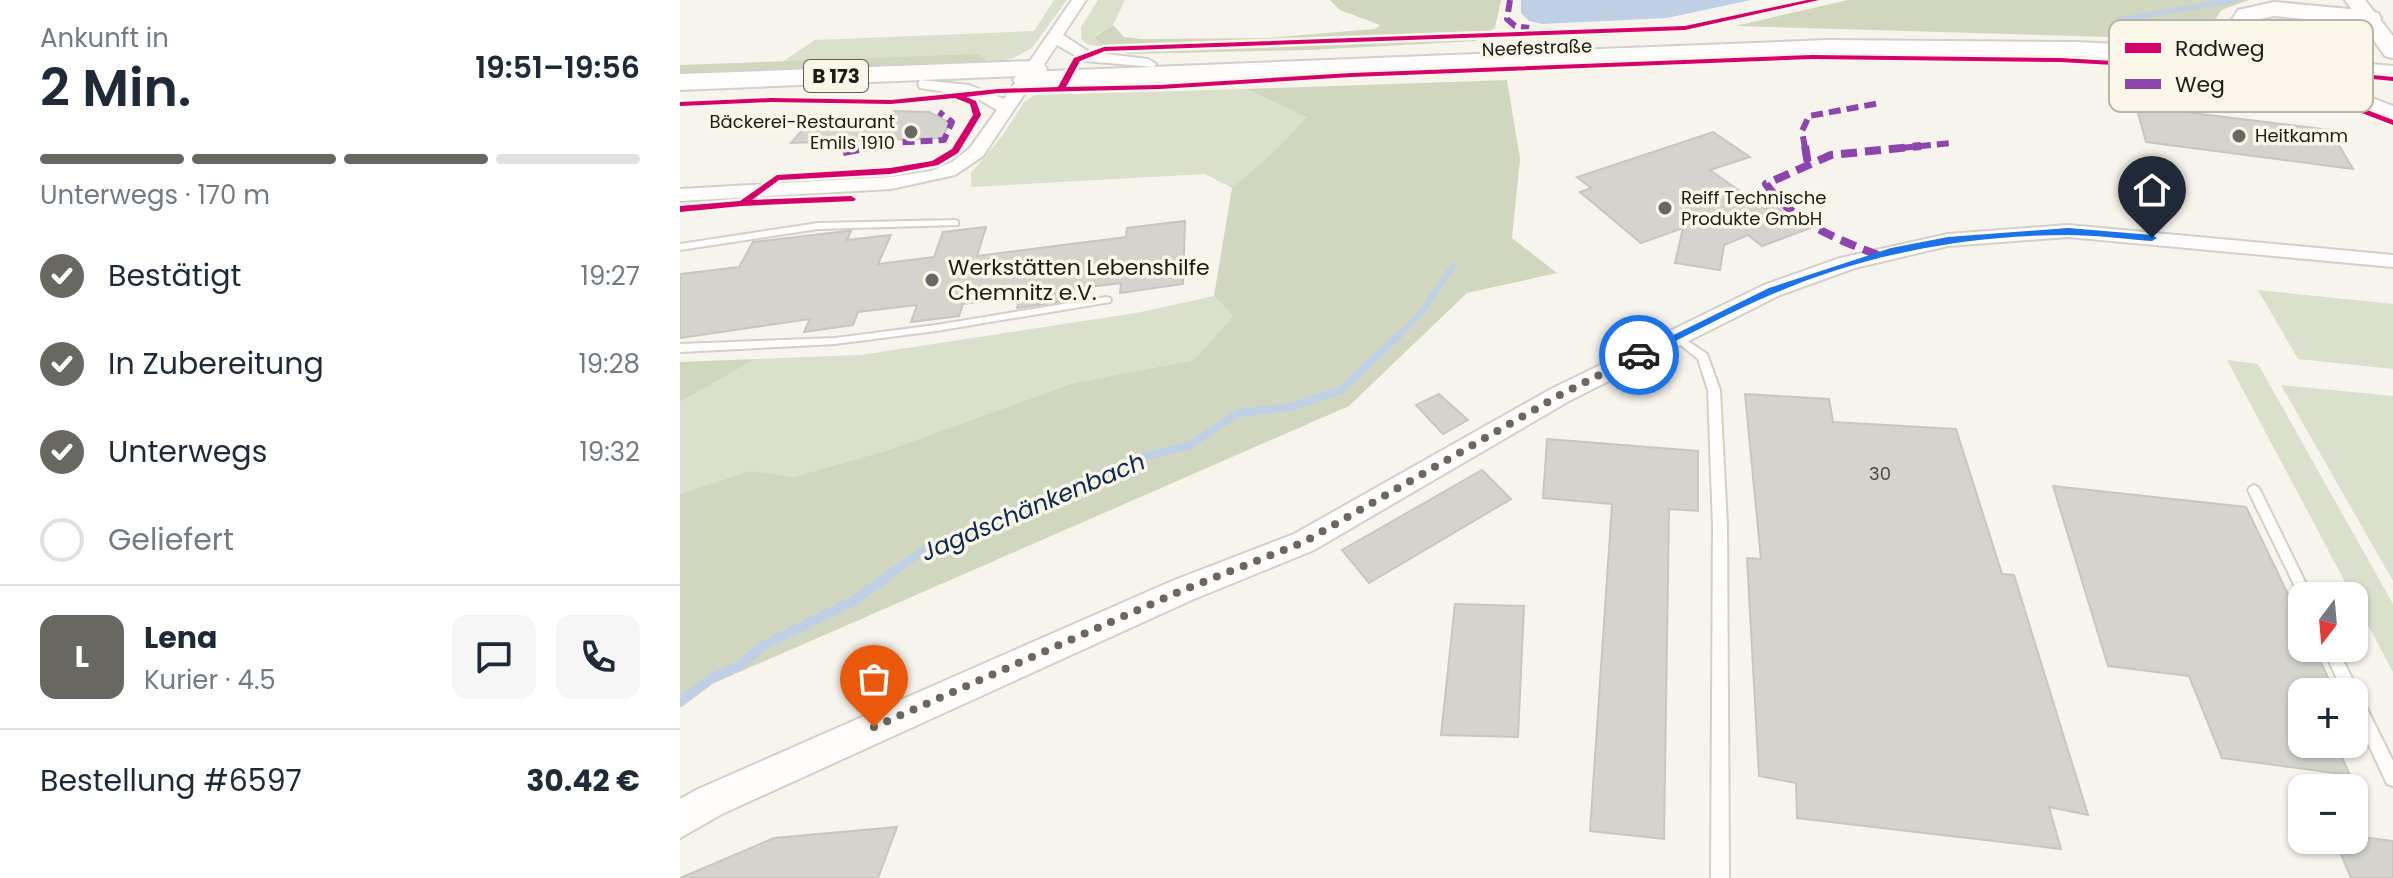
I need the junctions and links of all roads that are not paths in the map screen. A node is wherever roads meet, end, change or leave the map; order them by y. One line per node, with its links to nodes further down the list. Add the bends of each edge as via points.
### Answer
1 (1079, 0): 8 (street)
2 (2355, 0): 4 (main road)
3 (2274, 9): 4 (main road); 5 (main road); 6 (main road)
4 (2370, 18)
5 (2244, 20)
6 (2258, 20)
7 (2373, 26): 12 (main road)
8 (1054, 36): 11 (street, via 1085,56); 13 (street)
9 (2109, 43): 11 (main road, Neefestraße / B 173, via 2036,37 1903,37)
10 (2109, 49): 13 (main road, Neefestraße / B 173, via 1827,47)
11 (1148, 64): 13 (main road, Neefestraße / B 173)
12 (2387, 64)
13 (1030, 74): 14 (highway, Neefestraße / B 173); 15 (highway, Neefestraße / B 173); 18 (street)
14 (680, 82)
15 (926, 84): 16 (highway, Neefestraße / B 173); 18 (street, via 974,91)
16 (680, 93)
17 (2373, 107): 19 (main road)
18 (1006, 109): 20 (street, via 969,161 942,174 891,183)
19 (2393, 115)
20 (680, 195)
21 (955, 223): 22 (lane, via 818,226)
22 (680, 247)
23 (2393, 261): 25 (street, via 2068,231 1948,240 1848,263 1772,290)
24 (1106, 300): 26 (lane, via 835,341)
25 (1676, 336): 31 (street, via 1560,395 1304,542 956,689); 32 (lane, via 1703,357 1714,390 1720,525)
26 (680, 348)
27 (2254, 490): 28 (lane)
28 (2298, 582)
29 (2368, 726): 30 (lane)
30 (2393, 778)
31 (680, 820)
32 (1720, 878)

